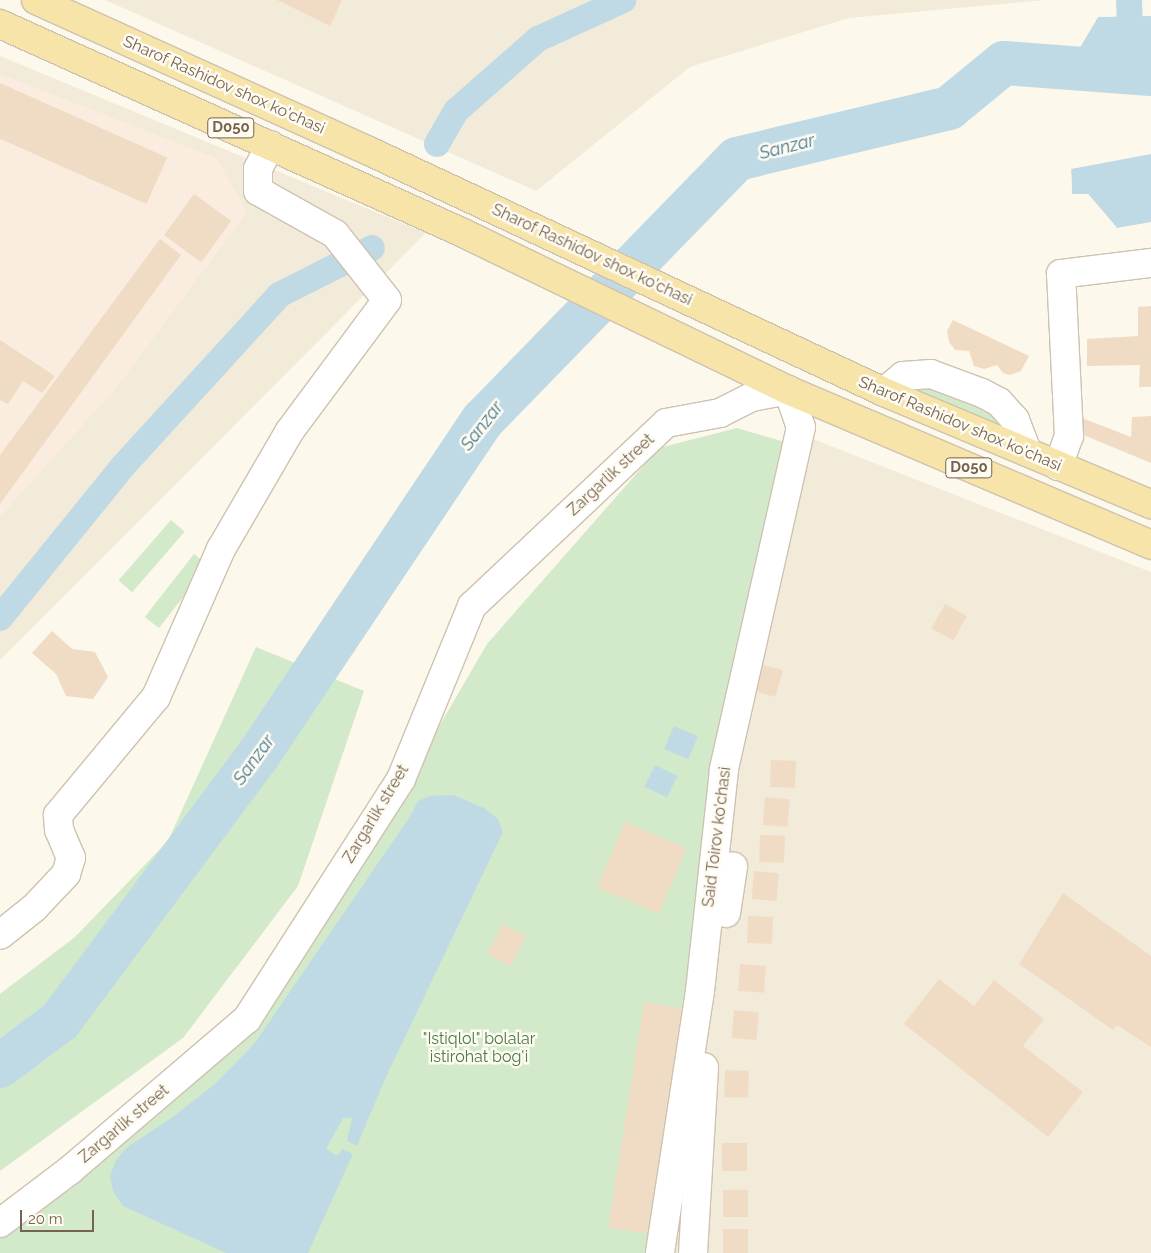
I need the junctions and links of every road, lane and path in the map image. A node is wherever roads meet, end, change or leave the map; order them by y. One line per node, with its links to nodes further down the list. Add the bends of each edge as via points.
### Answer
1 (36, 0): 6 (main road, Sharof Rashidov shox ko'chasi / D050, via 481,202)
2 (0, 24): 3 (main road, D050)
3 (270, 145): 5 (main road, D050, via 461,232); 12 (street, via 258,170 258,191 336,234 387,300 289,432 221,549 156,697 58,815 59,830 71,858 66,874 34,908)
4 (1151, 263): 8 (street, via 1060,274 1070,436)
5 (788, 390): 10 (main road, D050); 13 (street, Zargarlik street, via 752,397 720,414 666,423 472,606 401,778 247,1020 70,1170); 14 (street, Said Toirov ko'chasi, via 801,427 724,770 700,991)
6 (884, 392): 7 (main road, Sharof Rashidov shox ko'chasi / D050); 7 (street, via 903,376 931,374 982,393 999,402 1015,420)
7 (1027, 452): 8 (main road, Sharof Rashidov shox ko'chasi / D050)
8 (1058, 466): 9 (main road, Sharof Rashidov shox ko'chasi / D050)
9 (1151, 504)
10 (1151, 545)
11 (733, 867): 15 (street, via 707,1039)
12 (0, 935)
13 (0, 1223)
14 (660, 1253)
15 (693, 1253)

